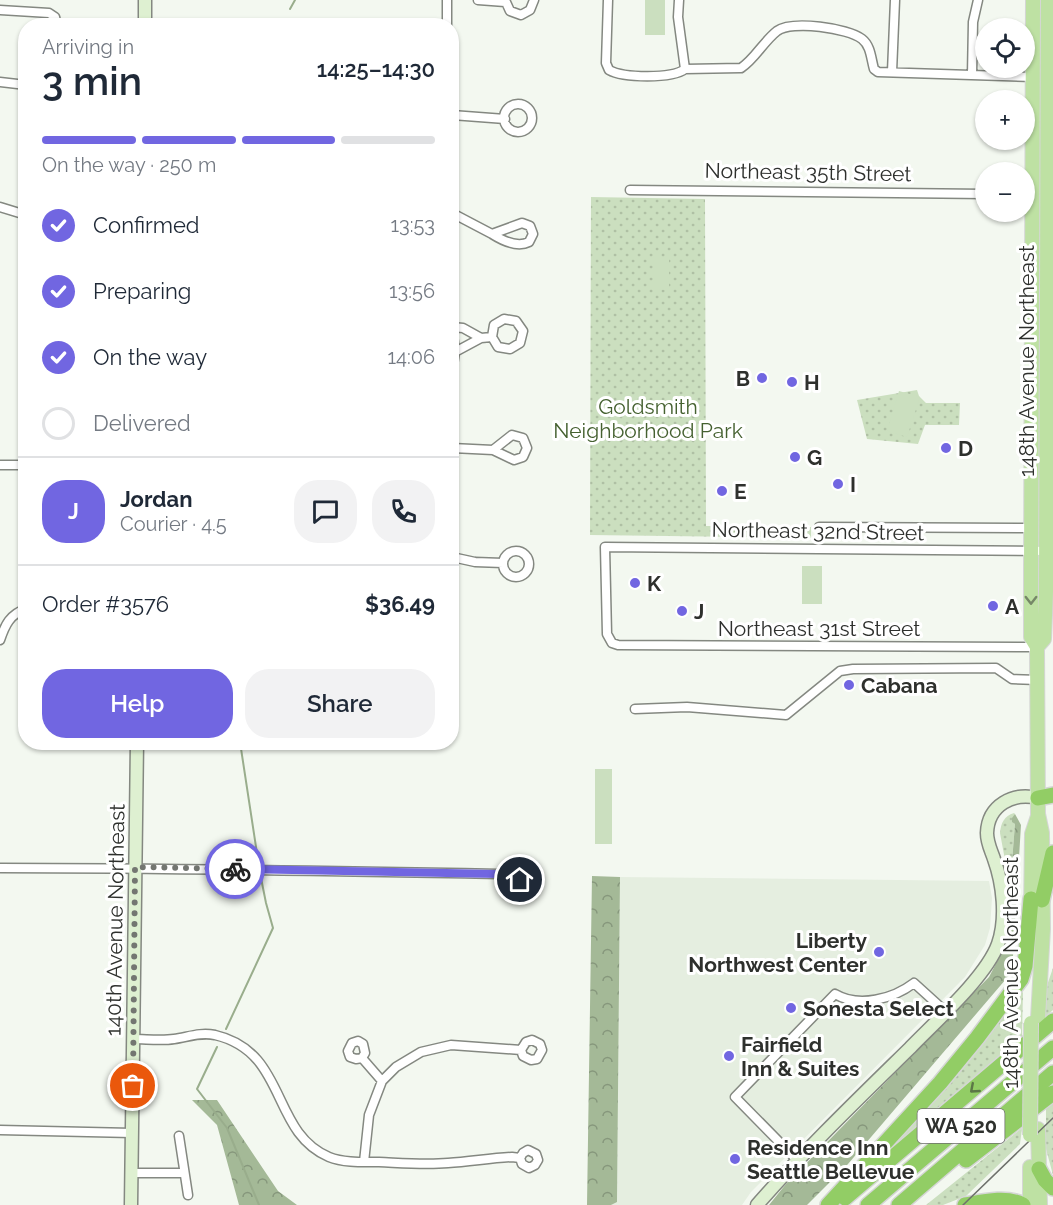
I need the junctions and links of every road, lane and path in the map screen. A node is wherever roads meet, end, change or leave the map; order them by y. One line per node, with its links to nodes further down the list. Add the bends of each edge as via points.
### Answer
1 (145, 0): 14 (street)
2 (447, 0): 15 (street)
3 (478, 0): 11 (street)
4 (534, 0): 11 (street, via 531,10 521,15 510,11)
5 (609, 0): 17 (street, via 609,70 625,75 667,75)
6 (679, 0): 17 (street)
7 (895, 0): 18 (street)
8 (978, 0): 19 (street, via 973,22)
9 (1033, 0): 16 (main road, 148th Avenue Northeast)
10 (1048, 0): 30 (main road, 148th Avenue Northeast)
11 (505, 1)
12 (0, 10): 13 (street, via 49,13)
13 (55, 18)
14 (145, 18)
15 (447, 18)
16 (1033, 18)
17 (685, 69): 18 (street, via 741,68 779,30 800,25 858,37 868,46 875,70)
18 (892, 72): 19 (street)
19 (972, 75): 20 (street)
20 (975, 75)
21 (1033, 78): 26 (main road, 148th Avenue Northeast)
22 (0, 82): 23 (street)
23 (18, 84)
24 (459, 116): 25 (street)
25 (505, 120)
26 (1029, 162)
27 (630, 190): 28 (street, Northeast 35th Street)
28 (975, 194)
29 (1035, 194): 30 (street)
30 (1051, 195): 46 (main road, 148th Avenue Northeast)
31 (0, 207): 32 (street)
32 (18, 213)
33 (459, 218): 35 (street)
34 (1028, 222): 45 (main road, 148th Avenue Northeast)
35 (492, 234)
36 (459, 328): 38 (street)
37 (492, 337): 38 (street)
38 (482, 338): 39 (street)
39 (459, 349)
40 (459, 448): 41 (street)
41 (493, 450)
42 (0, 465): 43 (street)
43 (18, 465)
44 (819, 527): 45 (street, Northeast 32nd Street)
45 (1031, 528): 47 (main road, 148th Avenue Northeast)
46 (1050, 551): 47 (street, Northeast 32nd Street); 53 (main road, 148th Avenue Northeast, via 1044,639)
47 (1031, 552): 51 (street, Northeast 32nd Street, via 605,547); 53 (main road, 148th Avenue Northeast, one-way to 53, via 1031,637)
48 (459, 559): 49 (street)
49 (503, 563)
50 (18, 612): 52 (street, via 9,620)
51 (607, 634): 53 (street, Northeast 31st Street, via 618,645)
52 (0, 640)
53 (1037, 647): 54 (main road, 148th Avenue Northeast)
54 (1038, 680): 55 (street, via 1012,679 996,668 853,669 840,671 786,715 687,707); 57 (main road, 148th Avenue Northeast)
55 (634, 709)
56 (136, 750): 59 (street, 140th Avenue Northeast)
57 (1046, 796): 62 (main road, 148th Avenue Northeast, via 1032,834); 63 (street, via 1008,799 996,808 989,821 989,849 1003,909 1002,928 984,968)
58 (1053, 853): 62 (highway)
59 (135, 867): 60 (street); 61 (street); 65 (street, 140th Avenue Northeast)
60 (0, 868)
61 (498, 874)
62 (1037, 899): 64 (main road, 148th Avenue Northeast); 86 (highway, via 1021,979 934,1090)
63 (946, 1012): 77 (street); 77 (street, via 914,983 886,999 855,1000 835,994 735,1097)
64 (1041, 1021): 74 (main road, 148th Avenue Northeast, bridge); 87 (highway, one-way to 87)
65 (133, 1039): 73 (street, 140th Avenue Northeast); 78 (street, via 173,1039 200,1033 227,1038 257,1058 266,1069 296,1131 305,1140 329,1157)
66 (1053, 1048): 88 (highway, WA 520)
67 (521, 1050): 70 (street, via 437,1047 408,1059)
68 (362, 1058): 70 (street)
69 (1053, 1073): 89 (highway, WA 520)
70 (382, 1081): 78 (street, via 369,1115)
71 (1053, 1093): 90 (highway)
72 (0, 1130): 73 (street)
73 (132, 1132): 80 (street, 140th Avenue Northeast)
74 (1034, 1132): 79 (main road, 148th Avenue Northeast); 93 (main road, 148th Avenue Northeast)
75 (179, 1136): 81 (street)
76 (520, 1158): 78 (street, via 446,1164)
77 (797, 1160): 85 (street)
78 (364, 1162)
79 (1039, 1169): 82 (highway); 94 (main road, 148th Avenue Northeast)
80 (132, 1173): 81 (street); 84 (street, 140th Avenue Northeast)
81 (184, 1173): 83 (street)
82 (1053, 1188)
83 (188, 1195)
84 (131, 1205)
85 (758, 1205)
86 (828, 1205)
87 (837, 1205)
88 (868, 1205)
89 (899, 1205)
90 (910, 1205)
91 (964, 1205): 92 (highway, via 1001,1201)
92 (1023, 1205)
93 (1030, 1205)
94 (1040, 1205)

